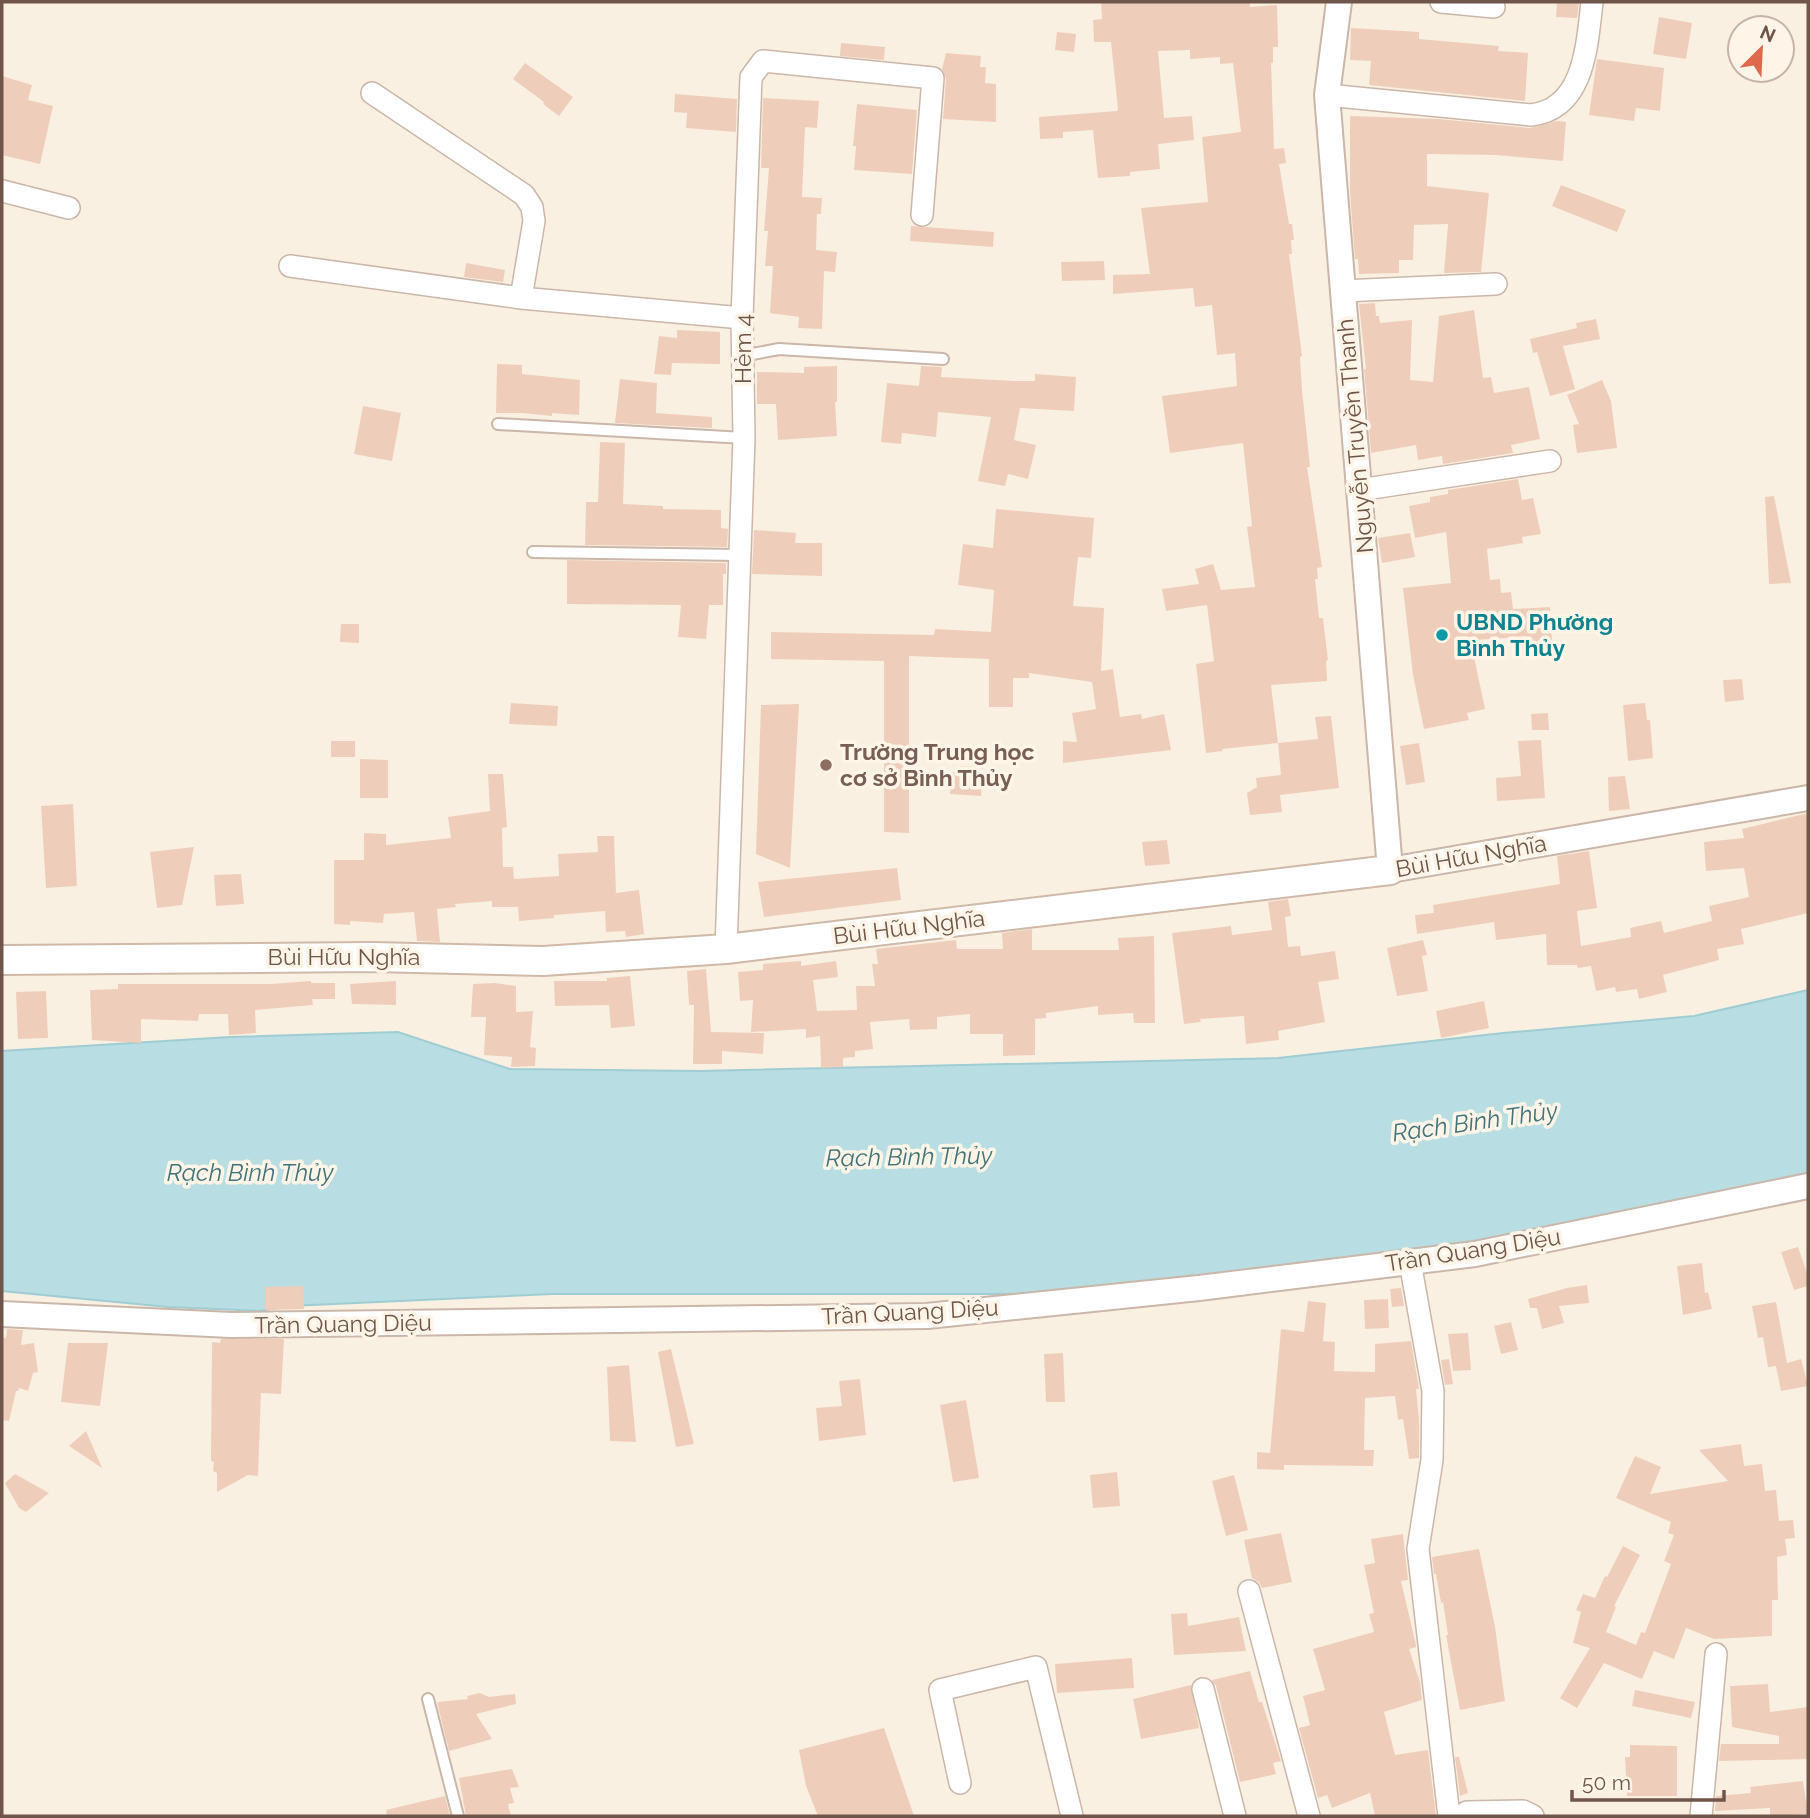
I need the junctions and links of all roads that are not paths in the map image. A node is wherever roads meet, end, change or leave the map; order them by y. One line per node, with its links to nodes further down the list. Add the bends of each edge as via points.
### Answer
1 (1339, 2): 6 (street, Nguyễn Truyền Thanh)
2 (1441, 2): 4 (street)
3 (1592, 2): 6 (street, via 1577,82 1557,108 1545,113)
4 (1494, 7)
5 (372, 93): 13 (street, via 524,195 533,207)
6 (1327, 95): 12 (street, Nguyễn Truyền Thanh)
7 (2, 191): 8 (street)
8 (69, 208)
9 (922, 215): 14 (street, Hẻm 4, via 933,78 763,61 751,77)
10 (290, 266): 13 (street)
11 (1496, 284): 12 (street)
12 (1343, 291): 20 (street, Nguyễn Truyền Thanh)
13 (521, 298): 14 (street)
14 (742, 318): 15 (street, Hẻm 4)
15 (741, 356): 16 (lane, via 779,349); 18 (street, Hẻm 4)
16 (943, 359)
17 (498, 424): 18 (lane)
18 (744, 438): 22 (street, Hẻm 4)
19 (1550, 461): 20 (street)
20 (1359, 490): 24 (street, Nguyễn Truyền Thanh)
21 (533, 552): 22 (lane)
22 (739, 555): 25 (street, Hẻm 4)
23 (1808, 798): 24 (street, Bùi Hữu Nghĩa)
24 (1390, 870): 25 (main road, Bùi Hữu Nghĩa)
25 (726, 949): 26 (main road, Bùi Hữu Nghĩa, via 543,961 372,957)
26 (2, 960)
27 (1808, 1186): 28 (street, Trần Quang Diệu, via 1475,1254)
28 (1410, 1262): 29 (street, Trần Quang Diệu, via 927,1316 231,1325); 39 (street, via 1433,1391 1432,1460 1418,1549)
29 (2, 1314)
30 (1249, 1591): 38 (street)
31 (1716, 1654): 42 (street)
32 (1203, 1689): 37 (street)
33 (428, 1699): 35 (lane)
34 (960, 1783): 36 (street, via 940,1689 1036,1667)
35 (458, 1816)
36 (1072, 1816)
37 (1235, 1816)
38 (1309, 1816)
39 (1449, 1816)
40 (1461, 1816): 41 (street, via 1467,1812 1523,1811)
41 (1533, 1816)
42 (1701, 1816)

